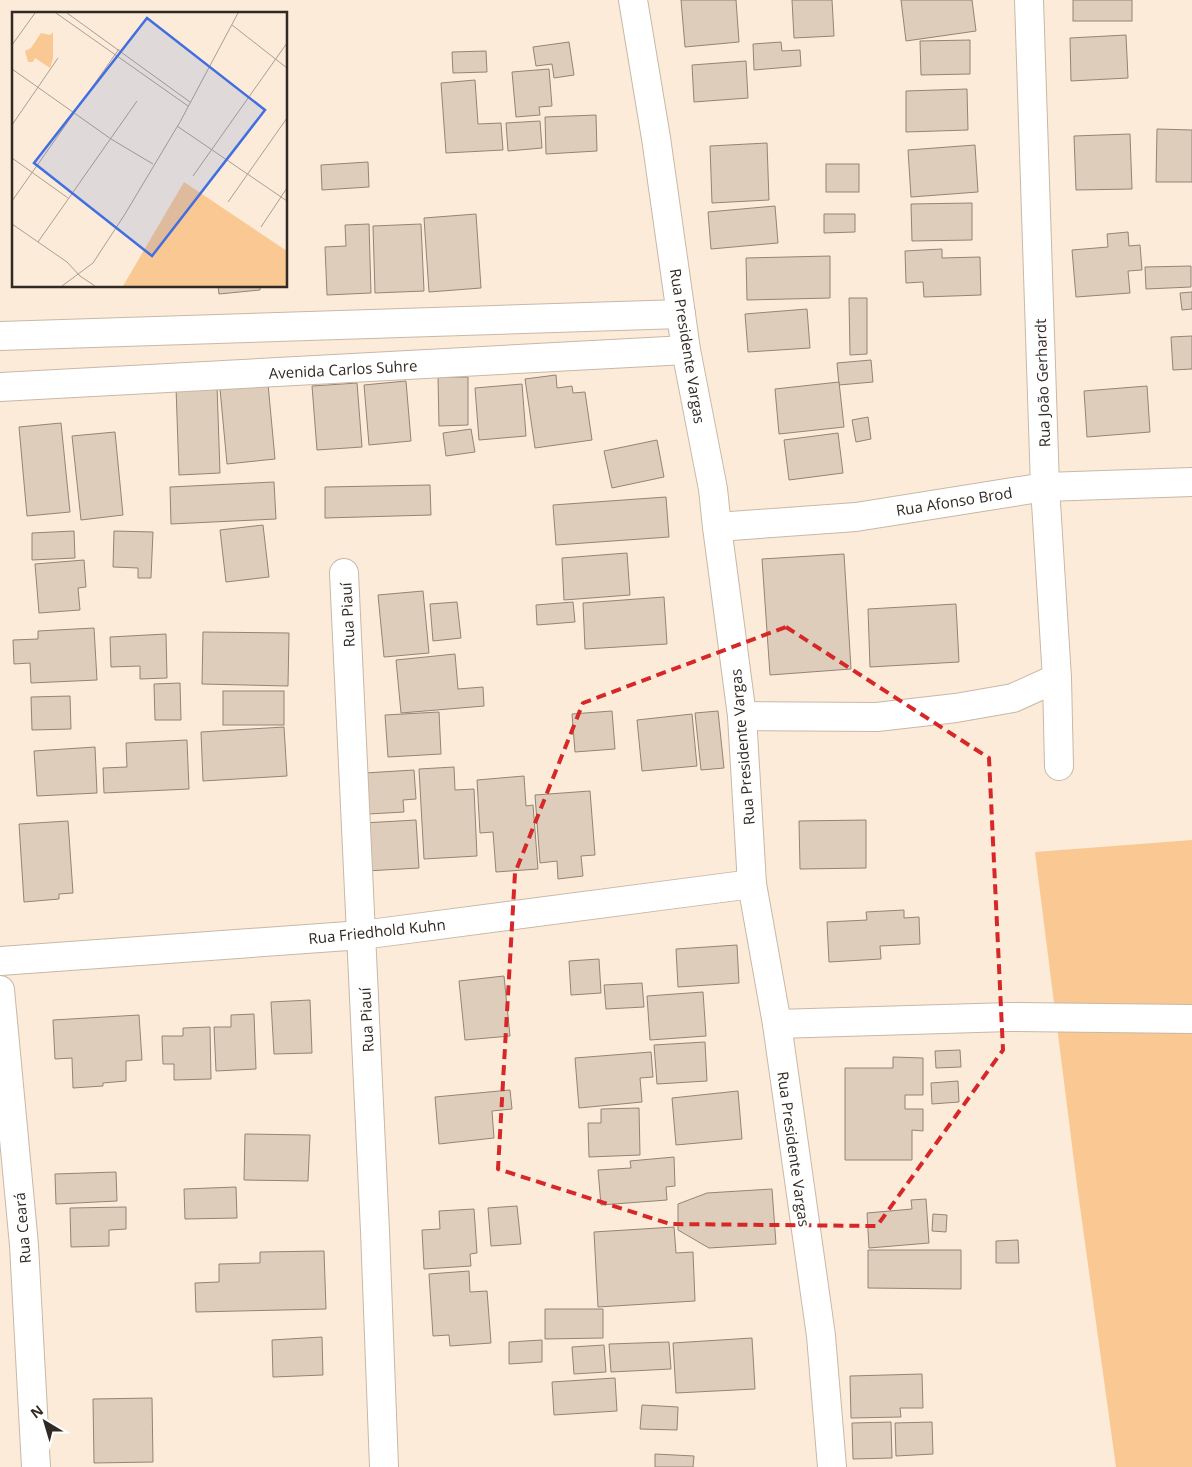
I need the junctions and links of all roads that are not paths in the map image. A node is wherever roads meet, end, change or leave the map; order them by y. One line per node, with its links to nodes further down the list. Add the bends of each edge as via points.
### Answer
1 (632, 0): 3 (street, Rua Presidente Vargas)
2 (1029, 0): 8 (street, Rua João Gerhardt)
3 (681, 314): 4 (street); 5 (street, Rua Presidente Vargas)
4 (0, 336)
5 (686, 350): 6 (street, Avenida Carlos Suhre); 9 (street, Rua Presidente Vargas, via 713,489)
6 (0, 387)
7 (1192, 482): 8 (street, Rua Afonso Brod)
8 (1045, 487): 9 (street, Rua Afonso Brod, via 856,517); 11 (street, Rua João Gerhardt)
9 (716, 527): 12 (street, Rua Presidente Vargas)
10 (344, 573): 15 (street, Rua Piauí)
11 (1057, 678): 12 (street, via 1013,698 956,708 877,717); 13 (street, Rua João Gerhardt)
12 (742, 716): 14 (street, Rua Presidente Vargas)
13 (1058, 766)
14 (752, 884): 15 (street, Rua Friedhold Kuhn); 19 (street, Rua Presidente Vargas)
15 (362, 935): 16 (street, Rua Friedhold Kuhn); 21 (street, Rua Piauí)
16 (0, 961)
17 (0, 990): 20 (street, Rua Ceará, via 24,1245)
18 (1192, 1019): 19 (street, via 1010,1016)
19 (777, 1024): 22 (street, Rua Presidente Vargas, via 821,1336)
20 (36, 1467)
21 (384, 1467)
22 (832, 1467)

